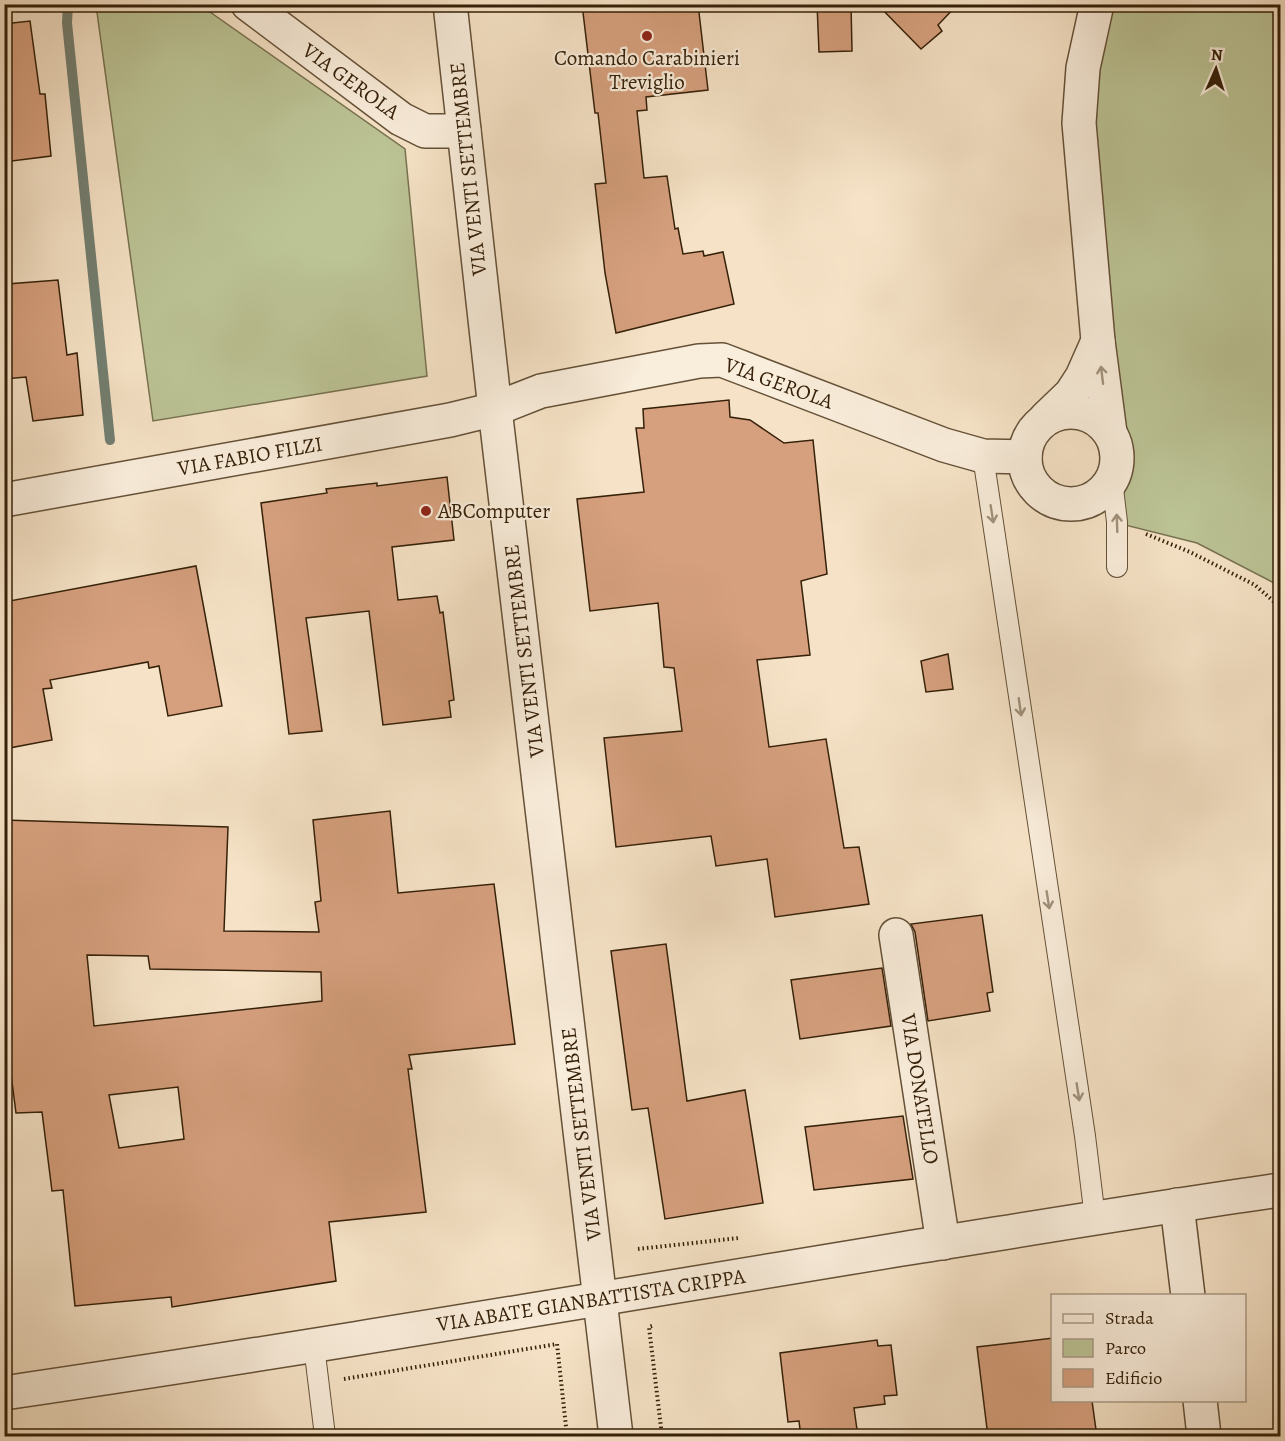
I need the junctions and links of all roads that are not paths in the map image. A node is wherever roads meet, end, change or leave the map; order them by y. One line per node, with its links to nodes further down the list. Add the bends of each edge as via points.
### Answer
1 (249, 4): 4 (street, VIA GEROLA, via 401,118 425,131)
2 (450, 4): 4 (street, VIA VENTI SETTEMBRE)
3 (1096, 4): 5 (street, via 1083,68 1079,123)
4 (464, 131): 6 (street, VIA VENTI SETTEMBRE)
5 (1098, 342): 7 (street, via 1071,394); 8 (street, one-way to 5)
6 (495, 409): 9 (street, VIA GEROLA, via 541,391 722,360 944,445); 12 (street, VIA FABIO FILZI); 20 (street, VIA VENTI SETTEMBRE)
7 (1046, 418): 8 (street, via 1074,411 1100,422); 10 (street, via 1027,442)
8 (1110, 433): 11 (street, via 1117,456)
9 (983, 456): 10 (street, VIA GEROLA); 17 (lane, one-way to 17)
10 (1024, 457): 11 (street, via 1034,486 1059,502 1089,501)
11 (1112, 480): 13 (lane, one-way to 11)
12 (4, 500)
13 (1117, 567)
14 (896, 935): 18 (street, VIA DONATELLO)
15 (1281, 1190): 16 (street, VIA ABATE GIANBATTISTA CRIPPA)
16 (1177, 1205): 17 (street, VIA ABATE GIANBATTISTA CRIPPA); 19 (street)
17 (1095, 1218): 18 (street, VIA ABATE GIANBATTISTA CRIPPA)
18 (944, 1243): 20 (street, VIA ABATE GIANBATTISTA CRIPPA)
19 (1188, 1294)
20 (601, 1298): 21 (street, VIA ABATE GIANBATTISTA CRIPPA); 25 (street, VIA VENTI SETTEMBRE)
21 (314, 1346): 22 (street, VIA ABATE GIANBATTISTA CRIPPA); 24 (lane)
22 (4, 1393)
23 (1200, 1402): 26 (street)
24 (325, 1437)
25 (616, 1437)
26 (1204, 1437)

